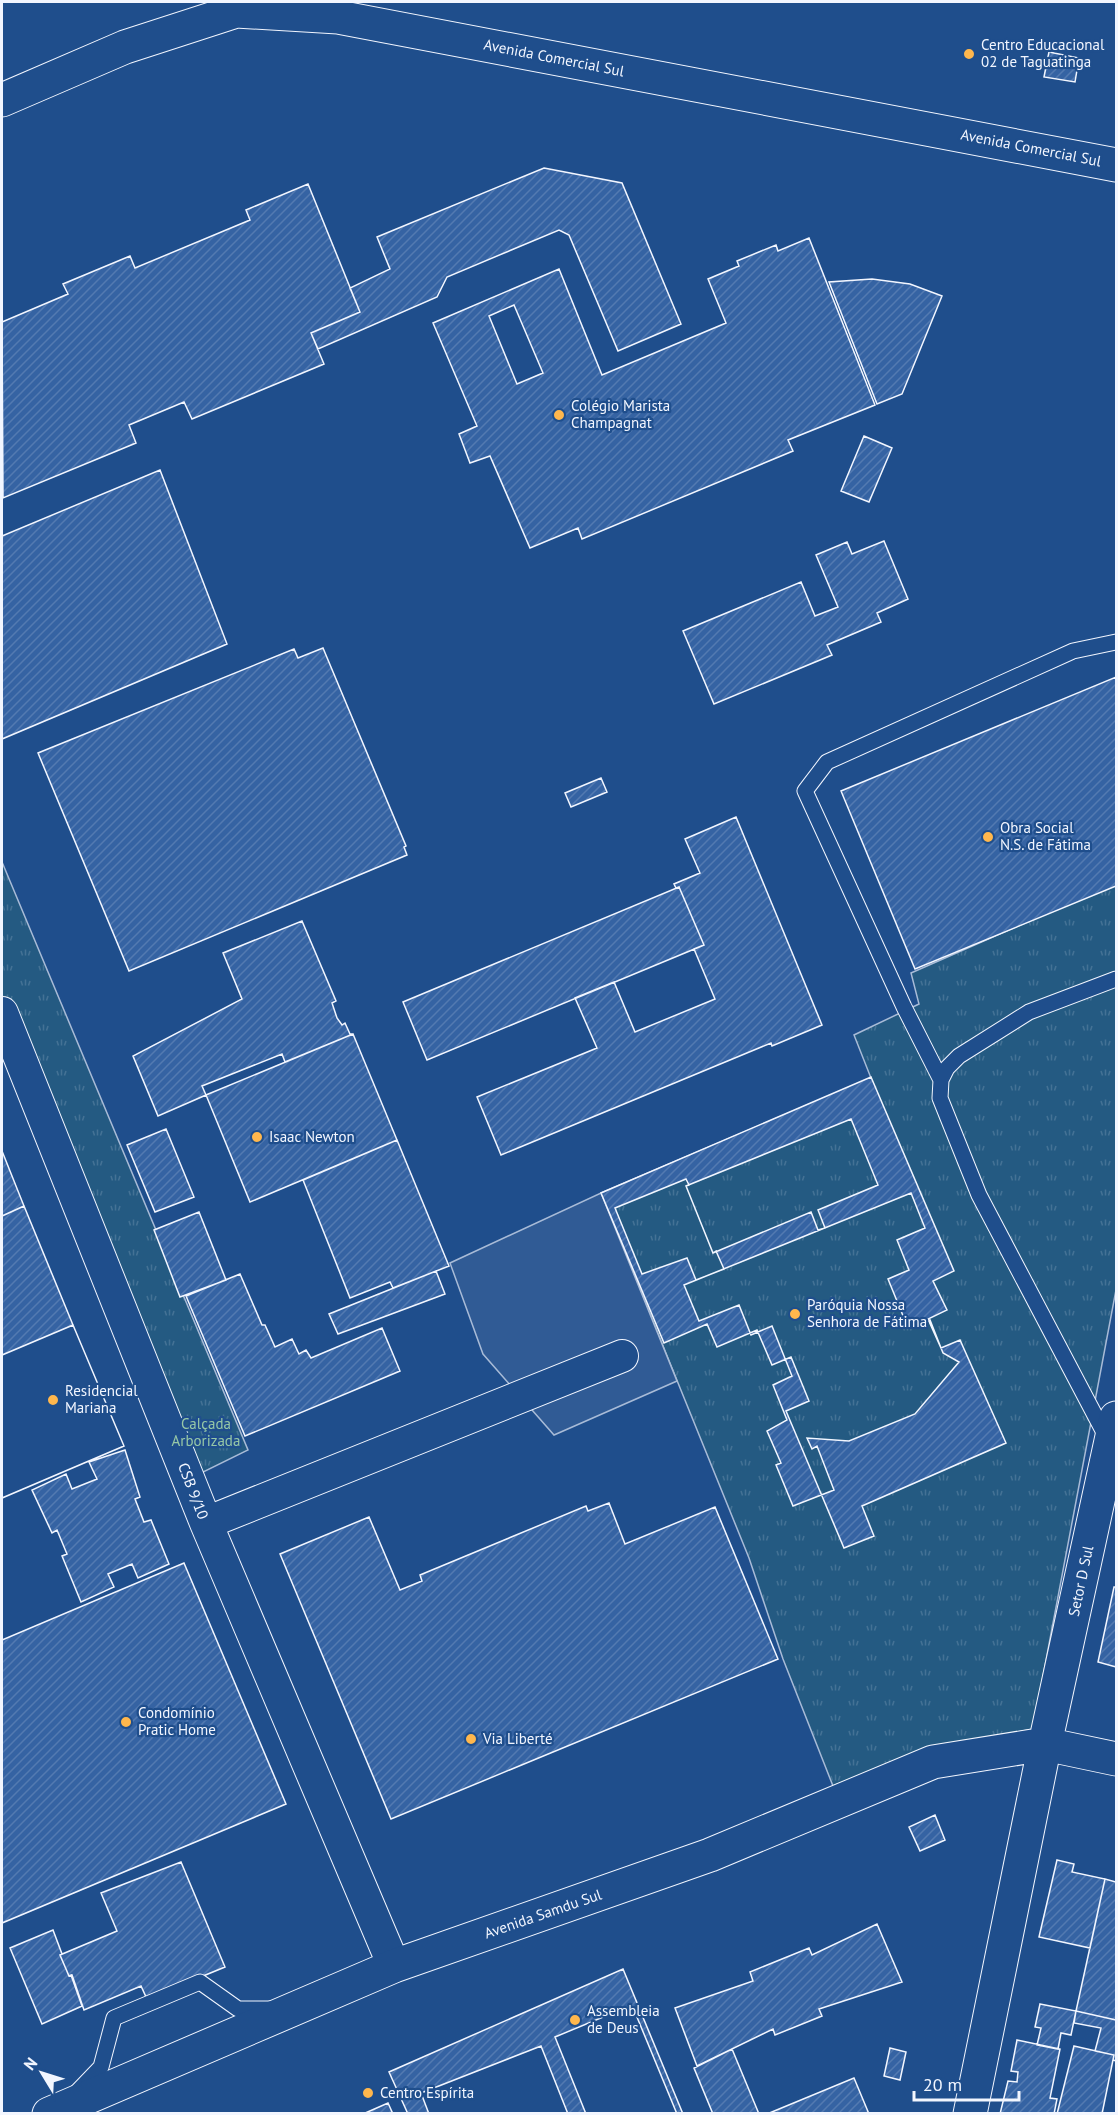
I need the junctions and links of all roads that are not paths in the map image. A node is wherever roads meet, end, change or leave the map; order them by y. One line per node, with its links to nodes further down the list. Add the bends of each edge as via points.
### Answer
1 (2, 100): 2 (main road, Avenida Comercial Sul, via 125,47 187,26 236,11 287,12 338,17)
2 (1116, 165)
3 (1116, 642): 6 (lane, via 1073,651 827,762 805,791)
4 (1116, 979): 6 (lane, via 1029,1012 959,1056)
5 (2, 1012): 9 (street, CSB 9/10)
6 (941, 1080): 8 (lane, via 940,1098 979,1195)
7 (622, 1356): 9 (street)
8 (1113, 1432): 10 (main road, Setor D Sul)
9 (206, 1523): 12 (street, CSB 9/10)
10 (1045, 1744): 11 (main road); 12 (main road, Avenida Samdu Sul, via 933,1762 710,1856); 15 (main road, Setor D Sul)
11 (1116, 1759)
12 (394, 1966): 13 (main road, Avenida Samdu Sul)
13 (298, 2009): 14 (main road, Avenida Samdu Sul); 14 (lane, via 238,2009 200,1982 114,2018 101,2067)
14 (55, 2111)
15 (970, 2114)

